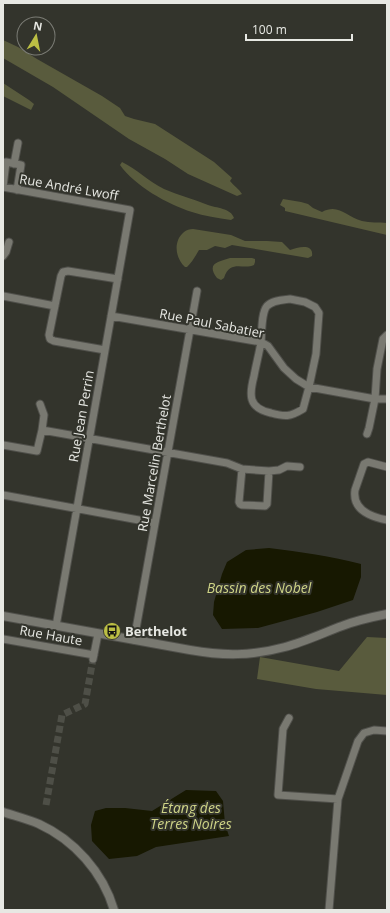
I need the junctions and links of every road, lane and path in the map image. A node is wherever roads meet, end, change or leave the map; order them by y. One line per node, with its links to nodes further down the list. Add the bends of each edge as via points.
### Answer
1 (18, 143): 2 (street)
2 (14, 164): 3 (street, via 6,162); 4 (street, via 21,165)
3 (3, 187): 4 (street, Rue André Lwoff)
4 (17, 190): 5 (street, Rue André Lwoff)
5 (130, 210): 8 (street, Rue Jean Perrin)
6 (9, 242): 7 (street)
7 (3, 256)
8 (118, 279): 11 (street, via 63,272); 12 (street, Rue Jean Perrin)
9 (197, 291): 13 (street, Rue Marcelin Berthelot)
10 (3, 296): 11 (street)
11 (55, 306): 16 (street, via 50,339)
12 (111, 316): 13 (street, Rue Paul Sabatier); 16 (street, Rue Jean Perrin)
13 (190, 330): 15 (street, Rue Paul Sabatier); 25 (street, Rue Marcelin Berthelot)
14 (387, 335): 18 (street, via 383,339 376,369)
15 (261, 342): 17 (street, Rue Paul Sabatier, via 268,346 284,368); 17 (street, via 251,389 251,398 256,406 262,411 281,416 293,415 303,409); 17 (street, via 267,306 290,299 315,307 319,313 318,329)
16 (105, 350): 23 (street, Rue Jean Perrin)
17 (309, 387): 18 (street, Rue Paul Sabatier)
18 (375, 399): 19 (street, Rue Paul Sabatier); 22 (street)
19 (387, 399)
20 (40, 404): 21 (street, via 44,415)
21 (42, 430): 23 (street); 24 (street, via 37,451)
22 (367, 434)
23 (89, 438): 25 (street); 31 (street, Rue Jean Perrin)
24 (3, 445)
25 (168, 452): 28 (street, via 227,463); 33 (street, Rue Marcelin Berthelot)
26 (300, 467): 29 (street, via 287,466)
27 (387, 467): 32 (street, via 368,462 364,464 354,494 356,504 362,510)
28 (242, 469): 29 (street); 29 (street, via 239,502 242,505 267,504)
29 (270, 471)
30 (3, 495): 31 (street)
31 (76, 508): 33 (street); 36 (street, Rue Jean Perrin)
32 (387, 520)
33 (155, 523): 39 (street, Rue Marcelin Berthelot)
34 (387, 614): 39 (street, via 354,622 286,647 261,653 228,655)
35 (3, 616): 36 (street)
36 (56, 626): 37 (street)
37 (98, 634): 38 (street, Rue Haute, via 94,657); 39 (street)
38 (3, 639)
39 (134, 640)
40 (289, 718): 42 (street, via 284,729 278,795)
41 (387, 731): 42 (street, via 374,730 364,733 358,741)
42 (338, 799): 45 (street)
43 (3, 812): 44 (street, via 39,824 71,844 101,880)
44 (114, 910)
45 (329, 910)

